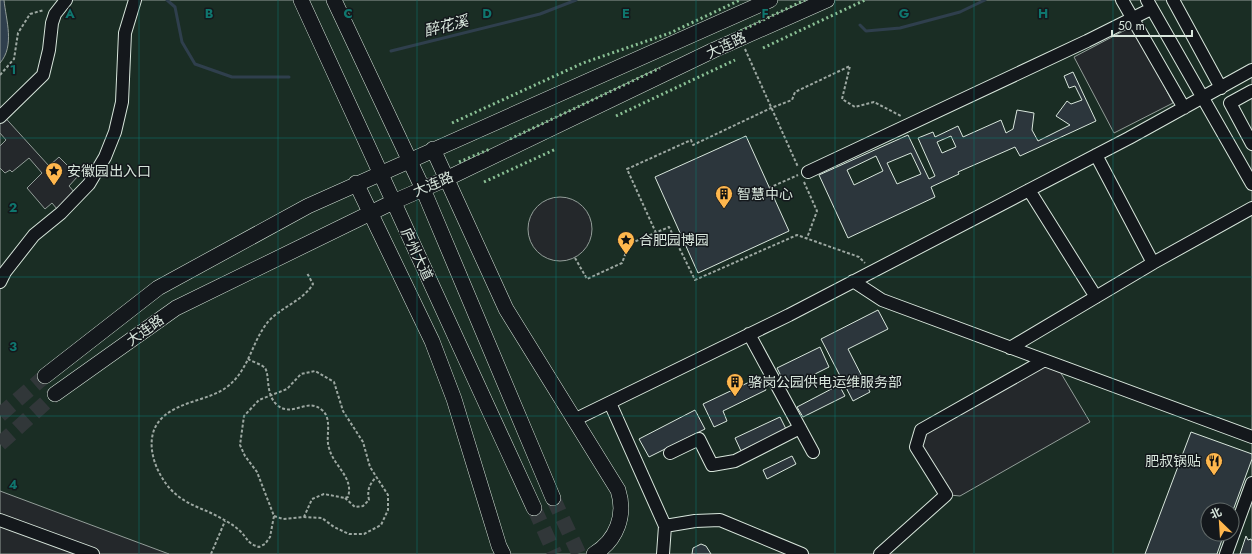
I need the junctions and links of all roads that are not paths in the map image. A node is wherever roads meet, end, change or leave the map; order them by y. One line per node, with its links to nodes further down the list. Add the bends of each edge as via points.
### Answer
1 (66, 0): 16 (street, via 55,14 52,23 43,75)
2 (135, 0): 33 (street, via 125,33 122,102 115,132 105,157 89,184 34,235)
3 (301, 0): 21 (main road, 庐州大道)
4 (334, 0): 20 (main road)
5 (770, 0): 18 (main road, 大连路)
6 (827, 0): 23 (main road, 大连路)
7 (1122, 0): 10 (street)
8 (1172, 0): 12 (street)
9 (1149, 4): 10 (street); 14 (street)
10 (1132, 18): 15 (street); 22 (street)
11 (1252, 70): 12 (street)
12 (1221, 88): 14 (street)
13 (1252, 91): 17 (street, via 1230,104)
14 (1203, 98): 15 (street); 25 (street)
15 (1184, 108): 19 (street)
16 (0, 117)
17 (1252, 144)
18 (433, 149): 20 (main road, 大连路); 23 (main road)
19 (1096, 155): 27 (street); 31 (street)
20 (409, 160): 21 (main road, 大连路); 26 (main road)
21 (381, 172): 24 (main road, 大连路); 28 (main road, 庐州大道)
22 (806, 176)
23 (446, 179): 26 (main road, 大连路); 41 (main road, via 506,309)
24 (356, 183): 30 (main road); 38 (main road, 大连路, via 308,206 158,288)
25 (1252, 184)
26 (423, 189): 28 (main road, 大连路); 47 (main road)
27 (1029, 190): 32 (street); 34 (street)
28 (393, 202): 30 (main road, 大连路); 48 (main road, 庐州大道)
29 (1252, 208): 31 (street)
30 (372, 213): 39 (main road, 大连路, via 176,308); 52 (main road, via 432,341 454,399)
31 (1153, 263): 34 (street)
32 (853, 281): 35 (street); 36 (street, via 882,300)
33 (0, 282)
34 (1096, 297): 36 (street)
35 (749, 334): 40 (street); 42 (street)
36 (1010, 348): 37 (street)
37 (1044, 361): 43 (street); 56 (street, via 921,430 916,447 946,495)
38 (45, 376)
39 (55, 394)
40 (610, 403): 41 (street); 50 (street)
41 (574, 420): 53 (main road, via 613,479 622,502 617,529 602,549)
42 (800, 428): 44 (street); 45 (street, via 734,461 712,464 699,439)
43 (1252, 437)
44 (813, 452)
45 (670, 453)
46 (1252, 483): 57 (street)
47 (553, 498)
48 (534, 508)
49 (0, 520): 51 (street)
50 (665, 526): 54 (street); 55 (street, via 720,520)
51 (93, 554)
52 (503, 554)
53 (594, 554)
54 (663, 554)
55 (802, 554)
56 (880, 554)
57 (1226, 554)

